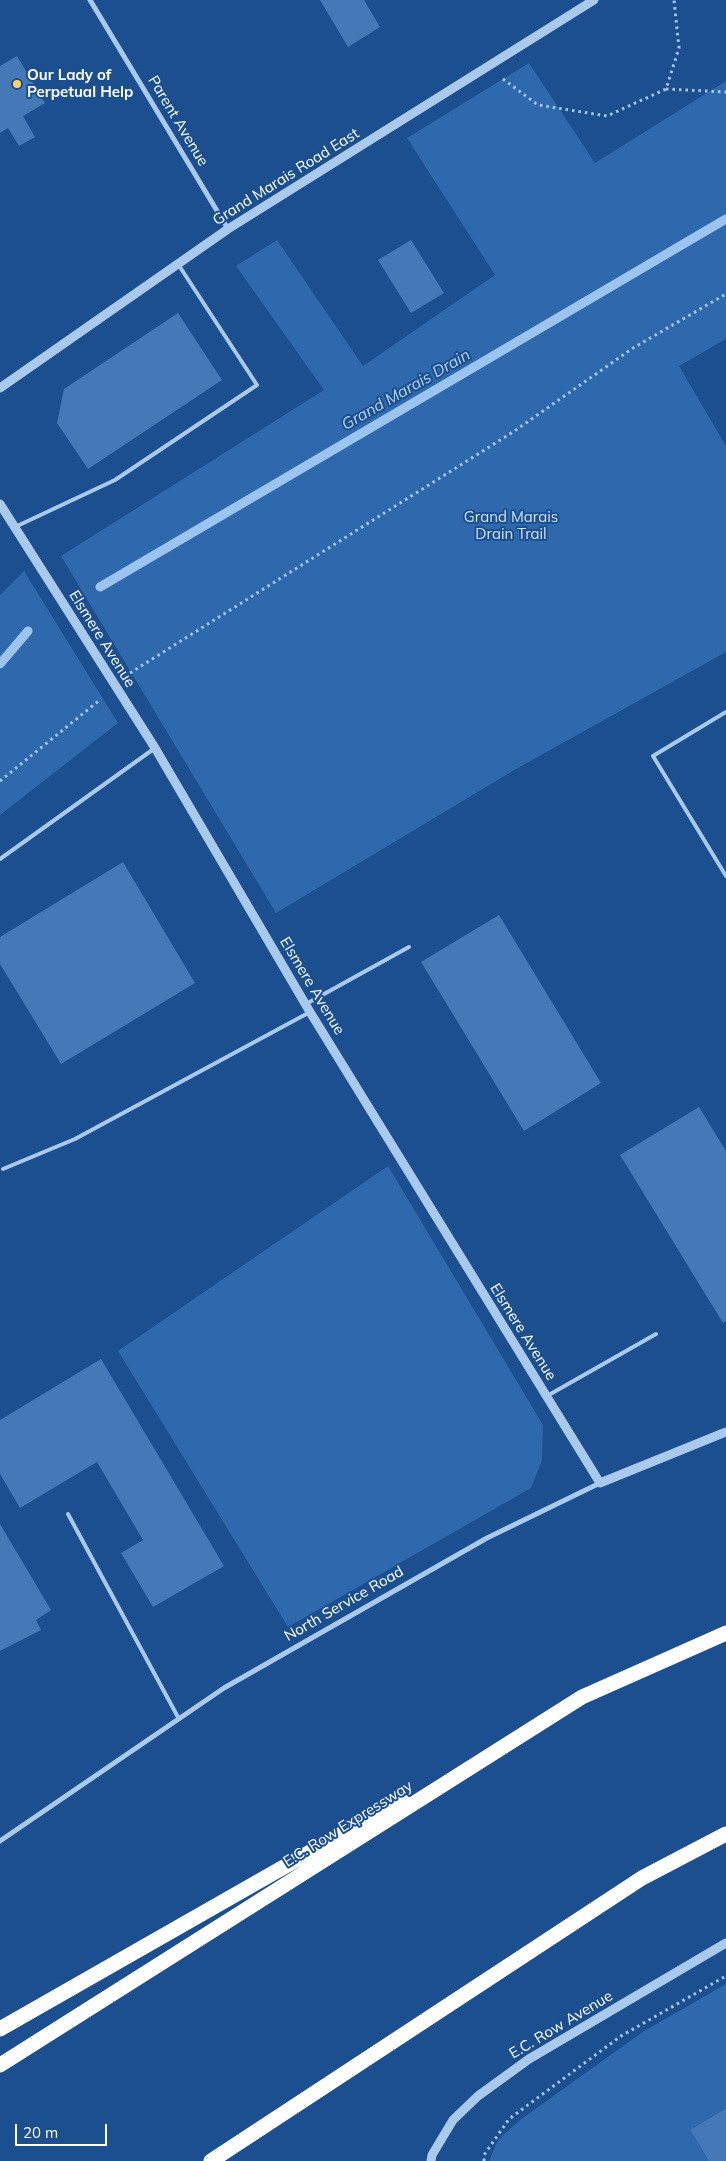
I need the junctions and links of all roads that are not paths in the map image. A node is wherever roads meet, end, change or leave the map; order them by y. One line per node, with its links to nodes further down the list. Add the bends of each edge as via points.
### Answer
1 (90, 0): 3 (street, Parent Avenue)
2 (594, 0): 3 (street, Grand Marais Road East)
3 (228, 229): 4 (street, Grand Marais Road East)
4 (177, 264): 5 (street, Grand Marais Road East); 7 (lane, via 256,385 115,480)
5 (0, 388)
6 (0, 504): 7 (street, Elsmere Avenue)
7 (15, 527): 9 (street, Elsmere Avenue)
8 (726, 712): 11 (lane, via 653,756)
9 (155, 748): 10 (lane); 13 (street, Elsmere Avenue)
10 (0, 859)
11 (726, 876)
12 (409, 947): 13 (lane)
13 (308, 1008): 14 (lane, via 75,1139); 16 (street, Elsmere Avenue)
14 (3, 1169)
15 (656, 1334): 16 (lane)
16 (547, 1396): 18 (street, Elsmere Avenue)
17 (726, 1432): 18 (street, North Service Road)
18 (600, 1483): 22 (street, North Service Road, via 479,1543 224,1688)
19 (68, 1514): 22 (lane)
20 (726, 1633): 21 (highway, E.C. Row Expressway)
21 (582, 1697): 26 (highway); 27 (highway, E.C. Row Expressway)
22 (179, 1719): 24 (street, North Service Road)
23 (726, 1834): 29 (highway, via 642,1878)
24 (0, 1841)
25 (726, 1943): 28 (street, E.C. Row Avenue, via 529,2059 478,2096 453,2120)
26 (0, 2029)
27 (0, 2066)
28 (432, 2158)
29 (211, 2161)

